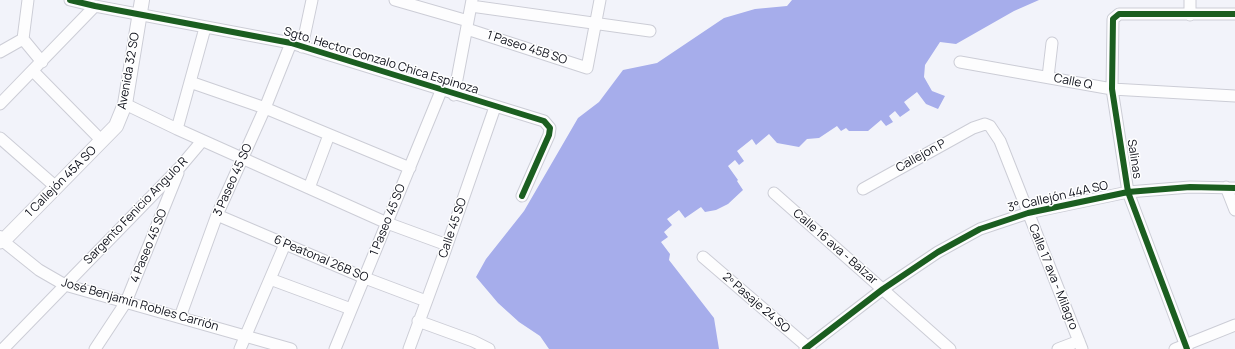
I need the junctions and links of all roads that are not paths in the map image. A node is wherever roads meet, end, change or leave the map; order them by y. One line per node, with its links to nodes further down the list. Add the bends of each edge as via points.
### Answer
1 (28, 0): 17 (street)
2 (70, 0): 9 (street, Sgto. Hector Gonzalo Chica Espinoza)
3 (142, 0): 11 (street, Avenida 32 SO)
4 (312, 0): 20 (street)
5 (395, 0): 14 (street, 1 Paseo 45B SO)
6 (600, 0): 13 (street)
7 (1190, 0): 12 (street)
8 (472, 3): 13 (street); 14 (street)
9 (96, 6): 11 (street, Sgto. Hector Gonzalo Chica Espinoza); 22 (street)
10 (1235, 14): 12 (street)
11 (139, 15): 15 (street, Sgto. Hector Gonzalo Chica Espinoza); 32 (street, Avenida 32 SO)
12 (1190, 15): 27 (street, Salinas, via 1119,14 1113,19)
13 (596, 24): 14 (street, 1 Paseo 45B SO, via 587,68); 16 (street)
14 (468, 25): 29 (street)
15 (205, 28): 18 (street, Sgto. Hector Gonzalo Chica Espinoza); 26 (street)
16 (650, 31)
17 (23, 39): 21 (street); 22 (street)
18 (291, 43): 20 (street, Sgto. Hector Gonzalo Chica Espinoza); 34 (street, 3 Paseo 45 SO)
19 (1052, 43): 25 (street)
20 (302, 47): 28 (street, Sgto. Hector Gonzalo Chica Espinoza)
21 (0, 52)
22 (42, 62): 24 (street)
23 (960, 62): 25 (street, Calle Q)
24 (33, 71): 31 (street); 41 (street)
25 (1048, 77): 27 (street, Calle Q)
26 (190, 82): 34 (street); 37 (street)
27 (1112, 89): 30 (street, Calle Q); 49 (street, Salinas)
28 (441, 91): 29 (street, Sgto. Hector Gonzalo Chica Espinoza); 44 (street, 1 Paseo 45 SO)
29 (454, 95): 33 (street, Sgto. Hector Gonzalo Chica Espinoza)
30 (1235, 96)
31 (0, 104)
32 (125, 104): 35 (street, Avenida 32 SO); 37 (street)
33 (495, 107): 51 (street, Sgto. Hector Gonzalo Chica Espinoza, via 544,122 550,132); 58 (street, Calle 45 SO)
34 (265, 108): 38 (street); 42 (street, 3 Paseo 45 SO)
35 (120, 119): 41 (street, 1 Callejón 45A SO)
36 (980, 125): 48 (street, Callejon P); 53 (street, Calle 17 ava - Milagro, via 990,126 997,135)
37 (177, 129): 40 (street)
38 (329, 135): 44 (street); 47 (street)
39 (0, 138): 45 (street)
40 (202, 140): 42 (street); 43 (street, Sargento Fenicio Angulo R)
41 (102, 141): 45 (street, 1 Callejón 45A SO)
42 (242, 159): 47 (street); 54 (street, 3 Paseo 45 SO)
43 (180, 167): 62 (street, Sargento Fenicio Angulo R); 65 (street, 4 Paseo 45 SO)
44 (410, 168): 55 (street, 1 Paseo 45 SO)
45 (56, 187): 56 (street, 1 Callejón 45A SO)
46 (1231, 187): 49 (street, 3° Callejón 44A SO); 52 (street)
47 (309, 188): 55 (street)
48 (863, 189)
49 (1128, 192): 53 (street, 3° Callejón 44A SO); 73 (street, Salinas)
50 (774, 193): 63 (street, Calle 16 ava - Balzar)
51 (522, 196)
52 (1235, 210)
53 (1028, 213): 63 (street, 3° Callejón 44A SO, via 980,229 938,252); 71 (street, Calle 17 ava - Milagro)
54 (217, 215): 57 (street, 6 Peatonal 26B SO); 67 (street, 3 Paseo 45 SO)
55 (386, 223): 58 (street); 60 (street, 1 Paseo 45 SO)
56 (1, 241): 62 (street, José Benjamín Robles Carrión, via 39,270)
57 (285, 244): 60 (street, 6 Peatonal 26B SO); 61 (street)
58 (447, 245): 64 (street, Calle 45 SO)
59 (703, 257): 72 (street, 2º Pasaje 24 SO)
60 (365, 278): 64 (street, 6 Peatonal 26B SO); 66 (street, 1 Paseo 45 SO)
61 (270, 279): 66 (street); 70 (street)
62 (64, 285): 65 (street, José Benjamín Robles Carrión); 74 (street, Sargento Fenicio Angulo R)
63 (883, 290): 72 (street, 3° Callejón 44A SO); 81 (street, Calle 16 ava - Balzar)
64 (426, 301): 68 (street, Calle 45 SO)
65 (126, 302): 67 (street, José Benjamín Robles Carrión); 75 (street, 4 Paseo 45 SO)
66 (352, 309): 78 (street, 1 Paseo 45 SO)
67 (180, 318): 70 (street, José Benjamín Robles Carrión)
68 (418, 321): 79 (street, Calle 45 SO); 80 (street)
69 (1235, 325): 73 (street)
70 (246, 336): 76 (street); 77 (street, José Benjamín Robles Carrión)
71 (1080, 345): 82 (street)
72 (807, 348)
73 (1183, 348)
74 (3, 349)
75 (95, 349)
76 (240, 349)
77 (291, 349)
78 (335, 349)
79 (409, 349)
80 (489, 349)
81 (950, 349)
82 (1058, 349)

